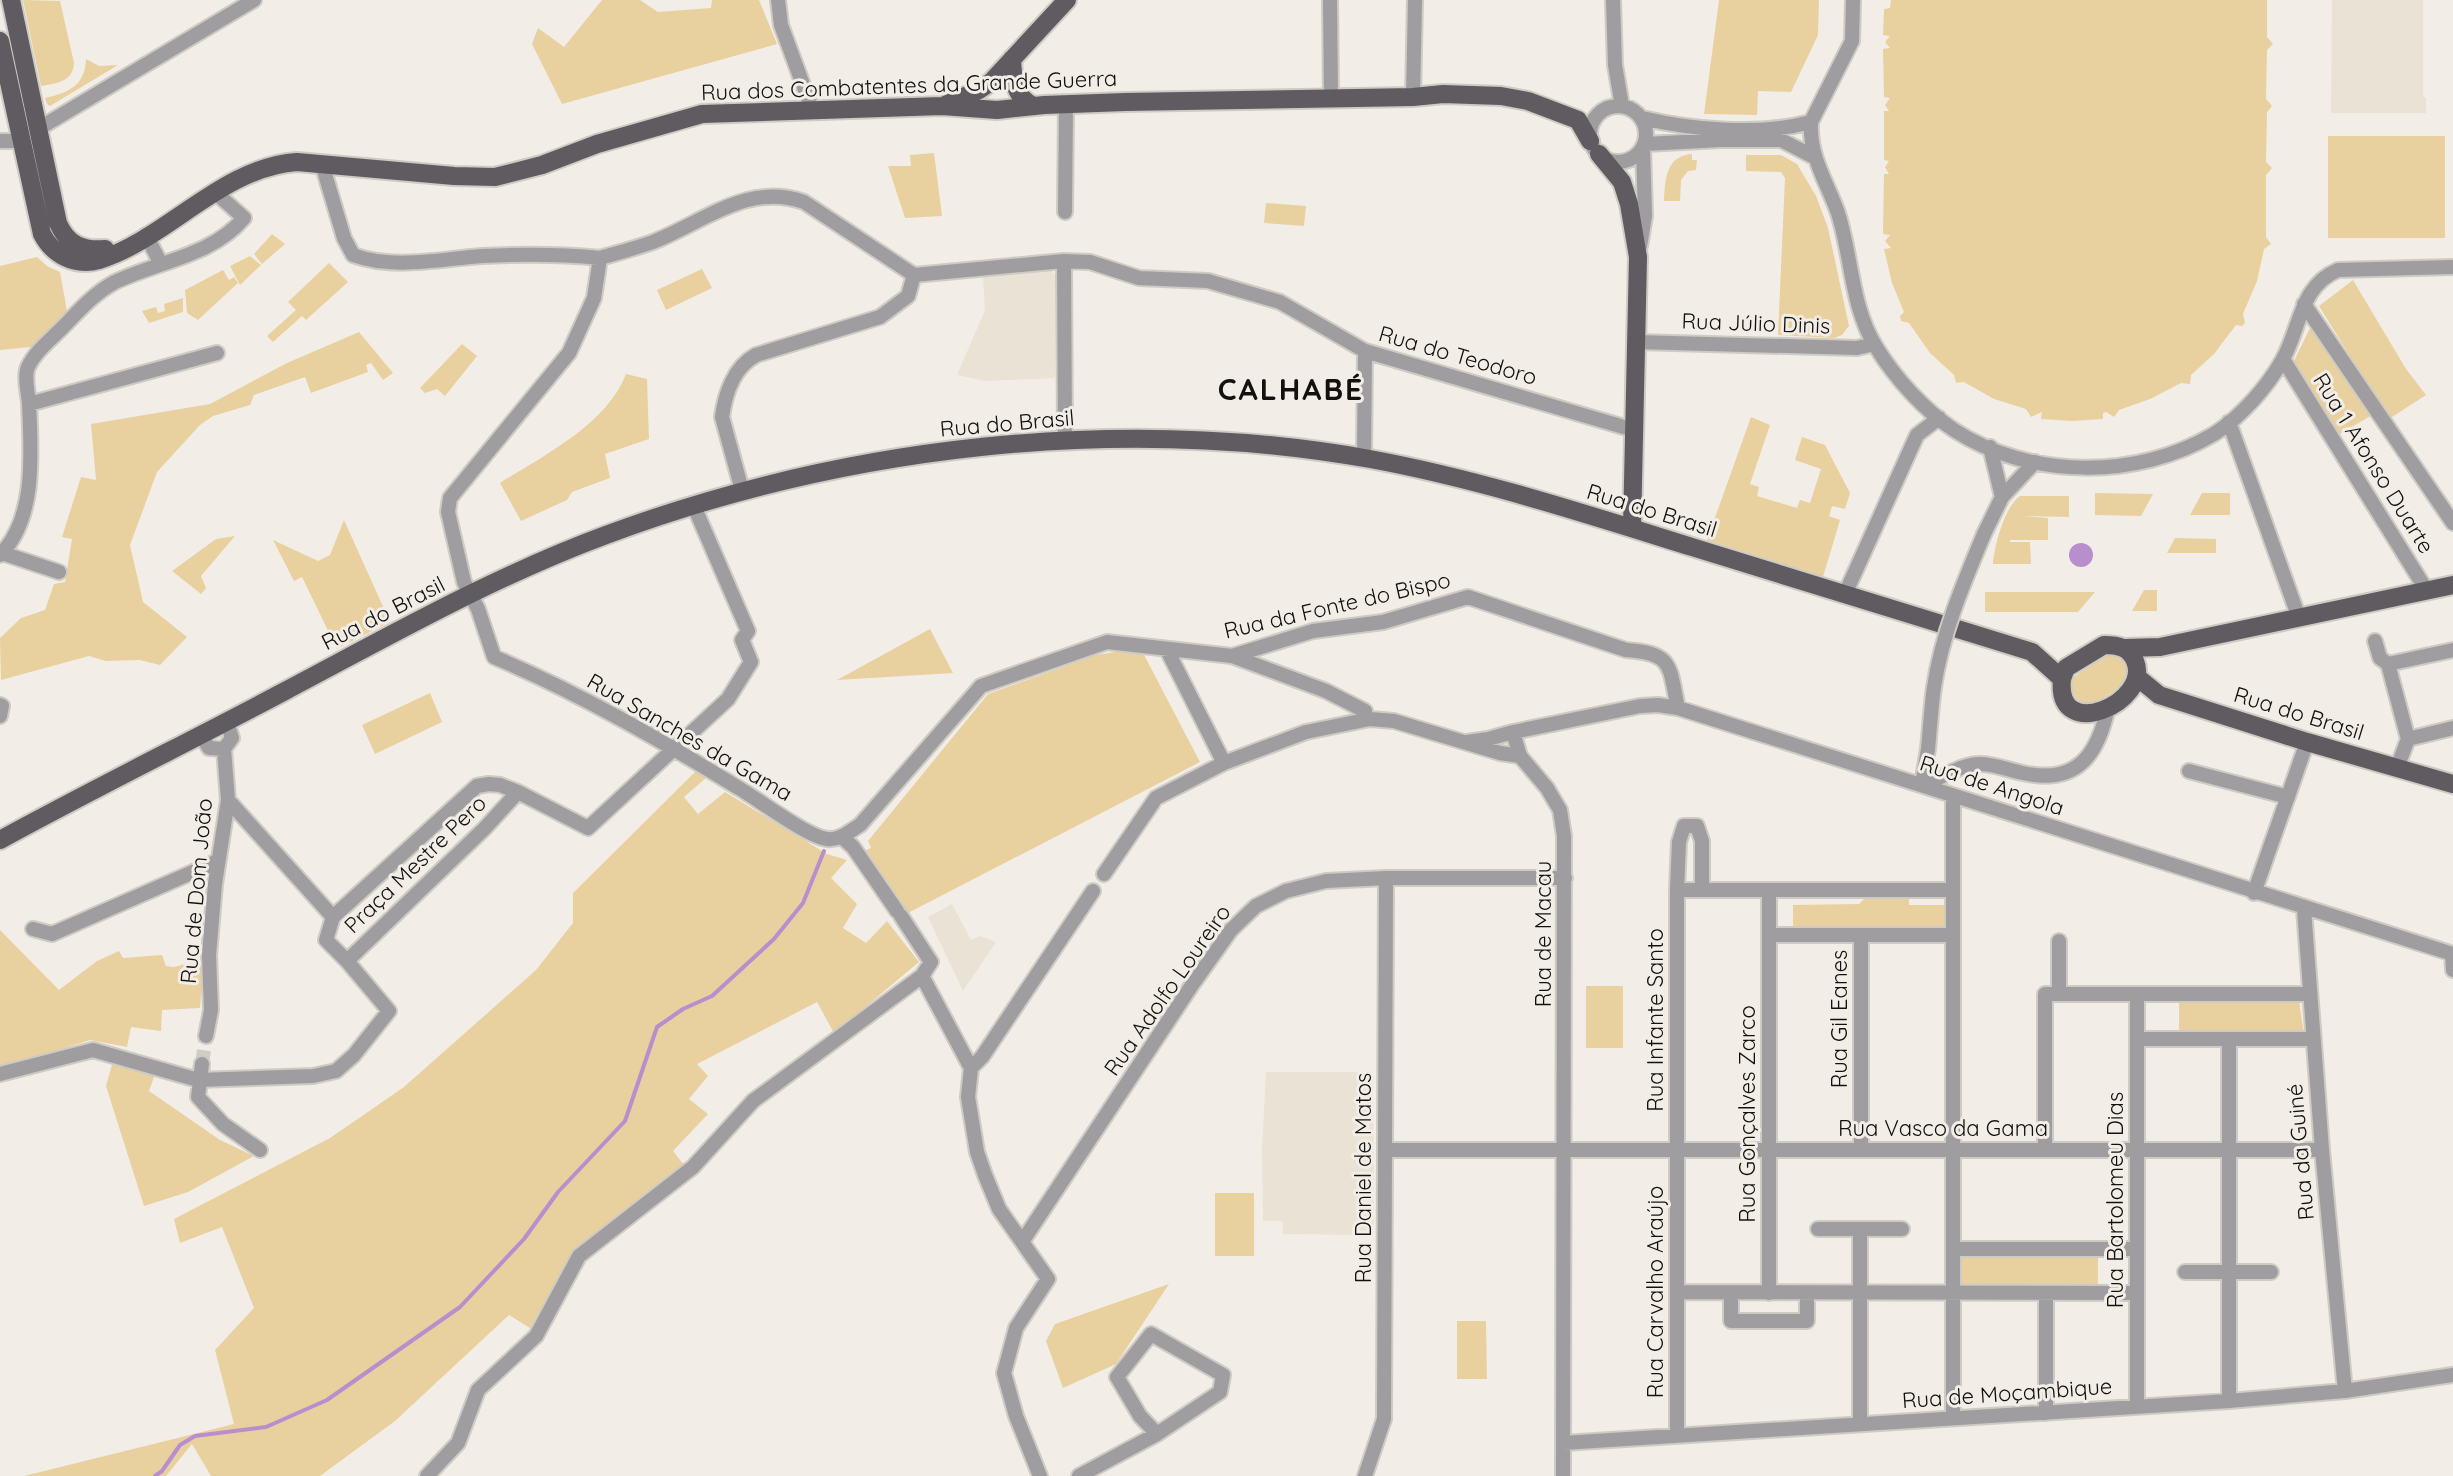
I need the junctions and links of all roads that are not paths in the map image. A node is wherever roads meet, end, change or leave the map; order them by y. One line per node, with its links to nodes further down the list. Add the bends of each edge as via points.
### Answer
1 (11, 0): 22 (main road)
2 (254, 0): 22 (street)
3 (778, 0): 18 (street, via 781,25)
4 (1067, 0): 10 (main road)
5 (1330, 0): 13 (street)
6 (1415, 0): 12 (street)
7 (1613, 0): 17 (street)
8 (1853, 0): 21 (street, via 1852,41)
9 (0, 41): 24 (main road, Rua dos Combatentes da Grande Guerra)
10 (1012, 59): 11 (main road); 16 (main road, via 1015,88)
11 (985, 86): 15 (main road); 19 (main road, via 979,102); 19 (main road, via 1002,85 1007,93 1006,103)
12 (1413, 97): 13 (main road, Rua dos Combatentes da Grande Guerra); 26 (main road, Rua dos Combatentes da Grande Guerra, via 1487,95 1528,101 1578,120)
13 (1331, 98): 14 (main road, Rua dos Combatentes da Grande Guerra)
14 (1066, 105): 16 (main road, Rua dos Combatentes da Grande Guerra); 30 (street)
15 (942, 106): 18 (main road, Rua dos Combatentes da Grande Guerra); 19 (main road, Rua dos Combatentes da Grande Guerra)
16 (1033, 106): 19 (main road, Rua dos Combatentes da Grande Guerra)
17 (1622, 106): 20 (street); 26 (street, via 1599,114 1591,128)
18 (812, 109): 28 (main road, Rua dos Combatentes da Grande Guerra, via 702,114 495,177)
19 (992, 110)
20 (1642, 118): 21 (street, via 1693,128 1780,129); 25 (street)
21 (1811, 122): 27 (street)
22 (38, 129): 24 (main road); 32 (main road, via 64,235 85,249)
23 (0, 141): 24 (street)
24 (21, 141): 32 (main road, Rua dos Combatentes da Grande Guerra, via 42,234 53,250 92,261)
25 (1644, 145): 26 (street, via 1623,162 1606,159); 27 (street, via 1781,140); 33 (street, Rua dos Combatentes da Grande Guerra, via 1645,216)
26 (1595, 148): 33 (main road, Rua dos Combatentes da Grande Guerra, via 1622,182)
27 (1814, 157): 41 (street, via 1838,214 1855,292)
28 (322, 164): 29 (main road, Rua dos Combatentes da Grande Guerra, via 262,167); 34 (street, via 344,238 353,255 369,261 530,254)
29 (216, 193): 31 (main road, Rua dos Combatentes da Grande Guerra); 36 (street, via 244,218 231,234)
30 (1065, 212)
31 (146, 235): 32 (main road, Rua dos Combatentes da Grande Guerra); 36 (street)
32 (127, 246)
33 (1638, 257): 40 (main road, Rua dos Combatentes da Grande Guerra)
34 (600, 258): 38 (street, via 653,242 751,197 784,195 804,202); 63 (street, Rua Sanches da Gama, via 594,298 569,353 450,498 448,512)
35 (1064, 261): 38 (street, Rua do Teodoro); 42 (street, Rua do Teodoro, via 1090,262 1139,278 1208,281 1280,302); 49 (street)
36 (161, 264): 45 (street, via 100,291 41,348 27,369)
37 (2453, 267): 39 (street, via 2338,270 2318,282)
38 (914, 275): 53 (street, via 908,296 880,317 756,355 741,367 722,417)
39 (2304, 304): 44 (street); 56 (street)
40 (1636, 342): 41 (street, Rua Júlio Dinis, via 1857,348); 48 (main road, Rua dos Combatentes da Grande Guerra)
41 (1874, 344): 46 (street)
42 (1365, 351): 48 (street, Rua do Teodoro); 51 (street)
43 (217, 353): 45 (street)
44 (2283, 359): 47 (street); 61 (street, Rua 1 Afonso Duarte)
45 (29, 404): 58 (street, via 22,518)
46 (1939, 418): 50 (street); 62 (street, via 1917,435)
47 (2229, 422): 52 (street, via 2214,434 2144,461 2072,467); 64 (street)
48 (1634, 430): 57 (main road, Rua dos Combatentes da Grande Guerra)
49 (1065, 441): 51 (main road, Rua do Brasil, via 1195,441); 53 (main road, Rua do Brasil, via 929,453)
50 (1990, 447): 52 (street); 54 (street)
51 (1364, 458): 57 (main road, Rua do Brasil)
52 (2035, 462): 54 (street)
53 (742, 490): 55 (main road, Rua do Brasil)
54 (2002, 497): 95 (street, bridge, via 1943,646)
55 (693, 504): 63 (main road, Rua do Brasil, via 603,536); 89 (street, via 748,631 742,640 751,662 728,699)
56 (2453, 523)
57 (1632, 527): 62 (main road, Rua do Brasil)
58 (1, 554): 59 (street)
59 (59, 572)
60 (2453, 585): 61 (main road)
61 (2427, 591): 64 (main road)
62 (1845, 594): 70 (main road, Rua do Brasil)
63 (470, 595): 81 (main road, Rua do Brasil); 89 (street, Rua Sanches da Gama, via 494,657)
64 (2299, 618): 66 (main road)
65 (2375, 641): 73 (street, via 2380,658)
66 (2160, 647): 67 (main road); 74 (main road)
67 (2125, 648): 72 (main road, via 2104,645); 74 (main road, Rua do Brasil)
68 (1167, 650): 71 (street, Rua da Fonte do Bispo); 91 (street); 100 (street, Rua da Fonte do Bispo, via 1107,642 981,686 860,825)
69 (2453, 650): 73 (street)
70 (2032, 652): 72 (main road); 75 (main road, Rua do Brasil)
71 (1232, 656): 78 (street, Rua da Fonte do Bispo, via 1313,631 1383,622 1468,597 1663,658); 80 (street, via 1326,691)
72 (2082, 657): 75 (main road, via 2066,668)
73 (2388, 664): 85 (street)
74 (2138, 672): 77 (main road, via 2134,685); 87 (main road, Rua do Brasil, via 2159,695)
75 (2062, 679): 77 (main road, Rua do Brasil, via 2064,701 2072,709 2086,715)
76 (0, 705): 79 (street)
77 (2108, 707): 95 (street, via 2091,755 2062,773 2036,775 1976,763)
78 (1678, 708): 83 (street, Rua de Angola, via 1640,706); 95 (street, Rua de Angola)
79 (0, 716)
80 (1359, 717): 86 (street); 91 (street)
81 (227, 722): 84 (main road, Rua do Brasil); 88 (street, Rua de Dom João, via 232,738)
82 (2453, 728): 85 (street)
83 (1513, 732): 86 (street, Rua de Angola); 90 (street, Rua de Macau)
84 (201, 735): 88 (street, via 209,748); 101 (main road, Rua do Brasil)
85 (2408, 739): 92 (street)
86 (1467, 742): 90 (street)
87 (2307, 742): 92 (main road, Rua do Brasil); 98 (street)
88 (224, 749): 99 (street, Rua de Dom João)
89 (674, 750): 96 (street, via 588,828); 100 (street, Rua Sanches da Gama, via 809,832 828,839)
90 (1520, 756): 105 (street, Rua de Macau, via 1560,810)
91 (1224, 763): 103 (street, via 1156,798)
92 (2397, 768): 94 (main road, Rua do Brasil)
93 (2189, 771): 98 (street)
94 (2453, 784)
95 (1922, 785): 97 (street, Rua de Angola)
96 (518, 792): 113 (street, Praça Mestre Pero, via 500,785 477,786); 120 (street, Praça Mestre Pero)
97 (1953, 796): 109 (street); 111 (street, Rua de Angola)
98 (2288, 797): 111 (street)
99 (228, 800): 102 (street, Rua de Dom João); 113 (street)
100 (842, 837): 122 (street, via 931,962)
101 (0, 840)
102 (218, 861): 114 (street, via 52,934); 126 (street, Rua de Dom João)
103 (1104, 874)
104 (1386, 878): 105 (street, Rua Adolfo Loureiro); 135 (street, Rua Daniel de Matos); 148 (street, Rua Adolfo Loureiro, via 1326,881 1286,891 1256,906 1231,930)
105 (1565, 878): 136 (street, Rua de Macau)
106 (1677, 890): 107 (street); 107 (street, Rua Infante Santo, via 1684,826 1697,826 1702,841); 137 (street, Rua Infante Santo)
107 (1702, 890): 108 (street)
108 (1769, 890): 109 (street); 115 (street, Rua Gonçalves Zarco)
109 (1953, 890): 117 (street)
110 (1093, 891): 131 (street)
111 (2254, 893): 112 (street, Rua de Angola)
112 (2304, 909): 119 (street, Rua de Angola); 125 (street, Rua da Guiné)
113 (333, 917): 120 (street, Praça Mestre Pero, via 326,940)
114 (33, 929)
115 (1769, 935): 116 (street); 138 (street, Rua Gonçalves Zarco)
116 (1861, 935): 117 (street); 139 (street, Rua Gil Eanes)
117 (1953, 935): 140 (street)
118 (2059, 941): 123 (street)
119 (2452, 954): 121 (street)
120 (347, 961): 133 (street, via 389,1011 336,1071)
121 (2453, 970)
122 (922, 976): 131 (street); 172 (street, via 753,1101 693,1167 579,1256 536,1336 478,1390 458,1443)
123 (2052, 994): 124 (street); 141 (street)
124 (2137, 994): 125 (street); 127 (street, Rua Bartolomeu Dias)
125 (2309, 994): 129 (street, Rua da Guiné)
126 (206, 1036)
127 (2137, 1039): 128 (street); 142 (street, Rua Bartolomeu Dias)
128 (2229, 1039): 129 (street); 143 (street)
129 (2313, 1039): 144 (street, Rua da Guiné)
130 (202, 1064): 133 (street)
131 (971, 1068): 148 (street, via 968,1097 977,1152 999,1209)
132 (0, 1074): 133 (street, via 93,1050)
133 (198, 1080): 134 (street, via 198,1097 211,1113)
134 (260, 1150)
135 (1386, 1150): 136 (street, Rua Vasco da Gama); 175 (street, Rua Daniel de Matos, via 1384,1419)
136 (1565, 1150): 137 (street, Rua Vasco da Gama); 171 (street, Rua de Macau)
137 (1677, 1150): 138 (street, Rua Vasco da Gama); 154 (street, Rua Carvalho Araújo)
138 (1769, 1150): 139 (street, Rua Vasco da Gama); 156 (street, Rua Gonçalves Zarco)
139 (1861, 1150): 140 (street, Rua Vasco da Gama)
140 (1953, 1150): 141 (street, Rua Vasco da Gama); 149 (street)
141 (2045, 1150): 142 (street, Rua Vasco da Gama)
142 (2137, 1150): 143 (street, Rua Vasco da Gama); 150 (street, Rua Bartolomeu Dias)
143 (2229, 1150): 144 (street, Rua Vasco da Gama); 152 (street)
144 (2322, 1150): 163 (street, Rua da Guiné)
145 (1818, 1229): 146 (street)
146 (1860, 1229): 147 (street); 158 (street)
147 (1902, 1229)
148 (1022, 1242): 173 (street, via 1048,1279 1016,1328 1004,1373)
149 (1953, 1249): 150 (street); 159 (street)
150 (2137, 1249): 161 (street, Rua Bartolomeu Dias)
151 (2185, 1272): 152 (street)
152 (2229, 1272): 153 (street); 164 (street)
153 (2271, 1272)
154 (1677, 1292): 155 (street); 170 (street, Rua Carvalho Araújo)
155 (1731, 1293): 156 (street); 157 (street, via 1731,1321 1807,1321)
156 (1769, 1293): 157 (street)
157 (1807, 1293): 158 (street)
158 (1860, 1293): 159 (street); 168 (street)
159 (1953, 1293): 160 (street); 167 (street)
160 (2046, 1293): 161 (street); 166 (street)
161 (2137, 1293): 165 (street, Rua Bartolomeu Dias)
162 (2453, 1375): 163 (street, Rua de Moçambique)
163 (2345, 1391): 164 (street, Rua de Moçambique)
164 (2229, 1401): 165 (street, Rua de Moçambique)
165 (2137, 1406): 166 (street, Rua de Moçambique)
166 (2046, 1413): 167 (street, Rua de Moçambique)
167 (1953, 1418): 168 (street, Rua de Moçambique)
168 (1860, 1424): 170 (street, Rua de Moçambique)
169 (1157, 1434): 169 (street, via 1220,1392 1223,1375 1151,1334 1117,1377); 174 (street)
170 (1677, 1434): 171 (street, Rua de Moçambique)
171 (1563, 1443): 176 (street, Rua de Macau)
172 (427, 1476)
173 (1040, 1476)
174 (1079, 1476)
175 (1365, 1476)
176 (1563, 1476)

